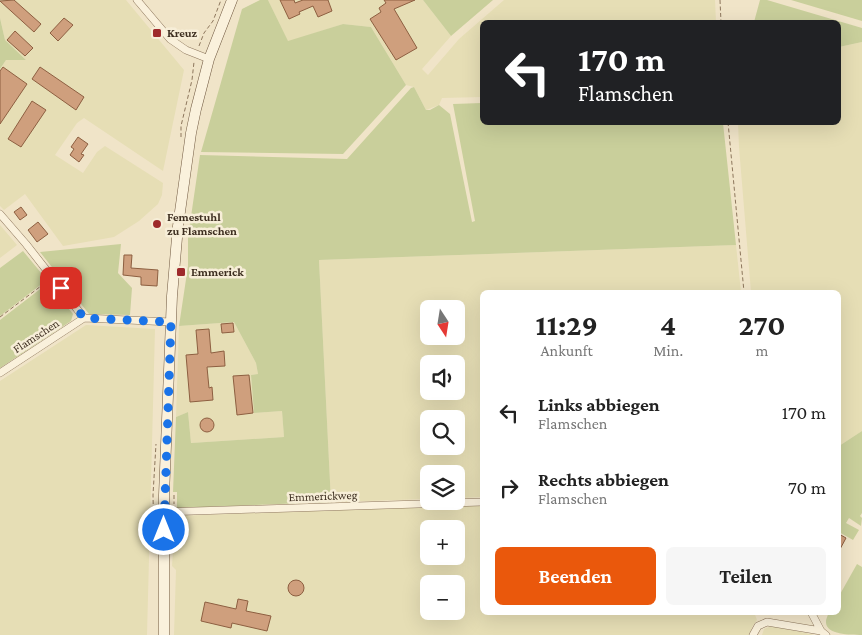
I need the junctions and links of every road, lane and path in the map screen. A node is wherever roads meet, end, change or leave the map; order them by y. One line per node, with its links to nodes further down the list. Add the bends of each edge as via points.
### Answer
1 (137, 0): 5 (street, via 178,46)
2 (232, 0): 5 (main road)
3 (720, 0): 4 (path)
4 (721, 20)
5 (209, 60): 12 (main road, via 191,134 177,235)
6 (728, 125): 9 (path)
7 (0, 214): 11 (street)
8 (47, 282): 10 (path)
9 (744, 290)
10 (0, 317)
11 (84, 318): 12 (street); 13 (street, Flamschen)
12 (171, 322): 15 (main road)
13 (0, 373)
14 (480, 502): 15 (street, Emmerickweg)
15 (163, 512): 18 (main road)
16 (813, 615): 17 (street)
17 (823, 633): 19 (street, via 767,622 758,626)
18 (164, 635)
19 (753, 635)

